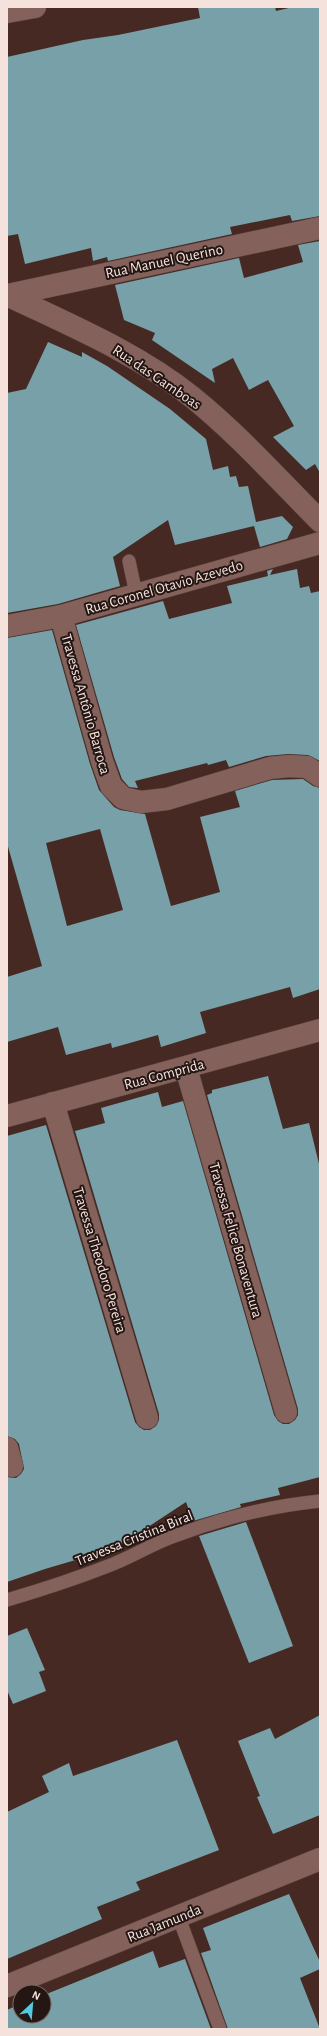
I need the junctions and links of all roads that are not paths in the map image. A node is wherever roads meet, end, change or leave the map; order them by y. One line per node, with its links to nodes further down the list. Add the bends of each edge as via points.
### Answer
1 (35, 7): 2 (street)
2 (7, 12)
3 (320, 228): 4 (street, Rua Manuel Querino)
4 (7, 295): 5 (street, Rua das Gamboas, via 97,337 148,367 191,397)
5 (320, 521)
6 (320, 543): 8 (street, Rua Coronel Otavio Azevedo)
7 (129, 561): 8 (lane)
8 (136, 594): 9 (street, Rua Coronel Otavio Azevedo)
9 (61, 616): 10 (street, Rua Coronel Otavio Azevedo); 11 (street, Travessa Antônio Barroca, via 102,761 111,786 123,798 141,802 168,799 270,768 307,767)
10 (7, 626)
11 (320, 776)
12 (320, 1030): 13 (street, Rua Comprida)
13 (186, 1068): 14 (street, Rua Comprida); 16 (street, Travessa Felice Bonaventura)
14 (53, 1103): 15 (street, Rua Comprida); 17 (street, Travessa Theodoro Pereira)
15 (7, 1116)
16 (286, 1412)
17 (147, 1418)
18 (320, 1501): 19 (lane, Travessa Cristina Biral, via 292,1504 240,1516 178,1535 104,1568)
19 (7, 1600)
20 (320, 1859): 21 (street, Rua Jamunda)
21 (179, 1918): 22 (street, Rua Jamunda); 23 (lane)
22 (7, 1986)
23 (220, 2029)

